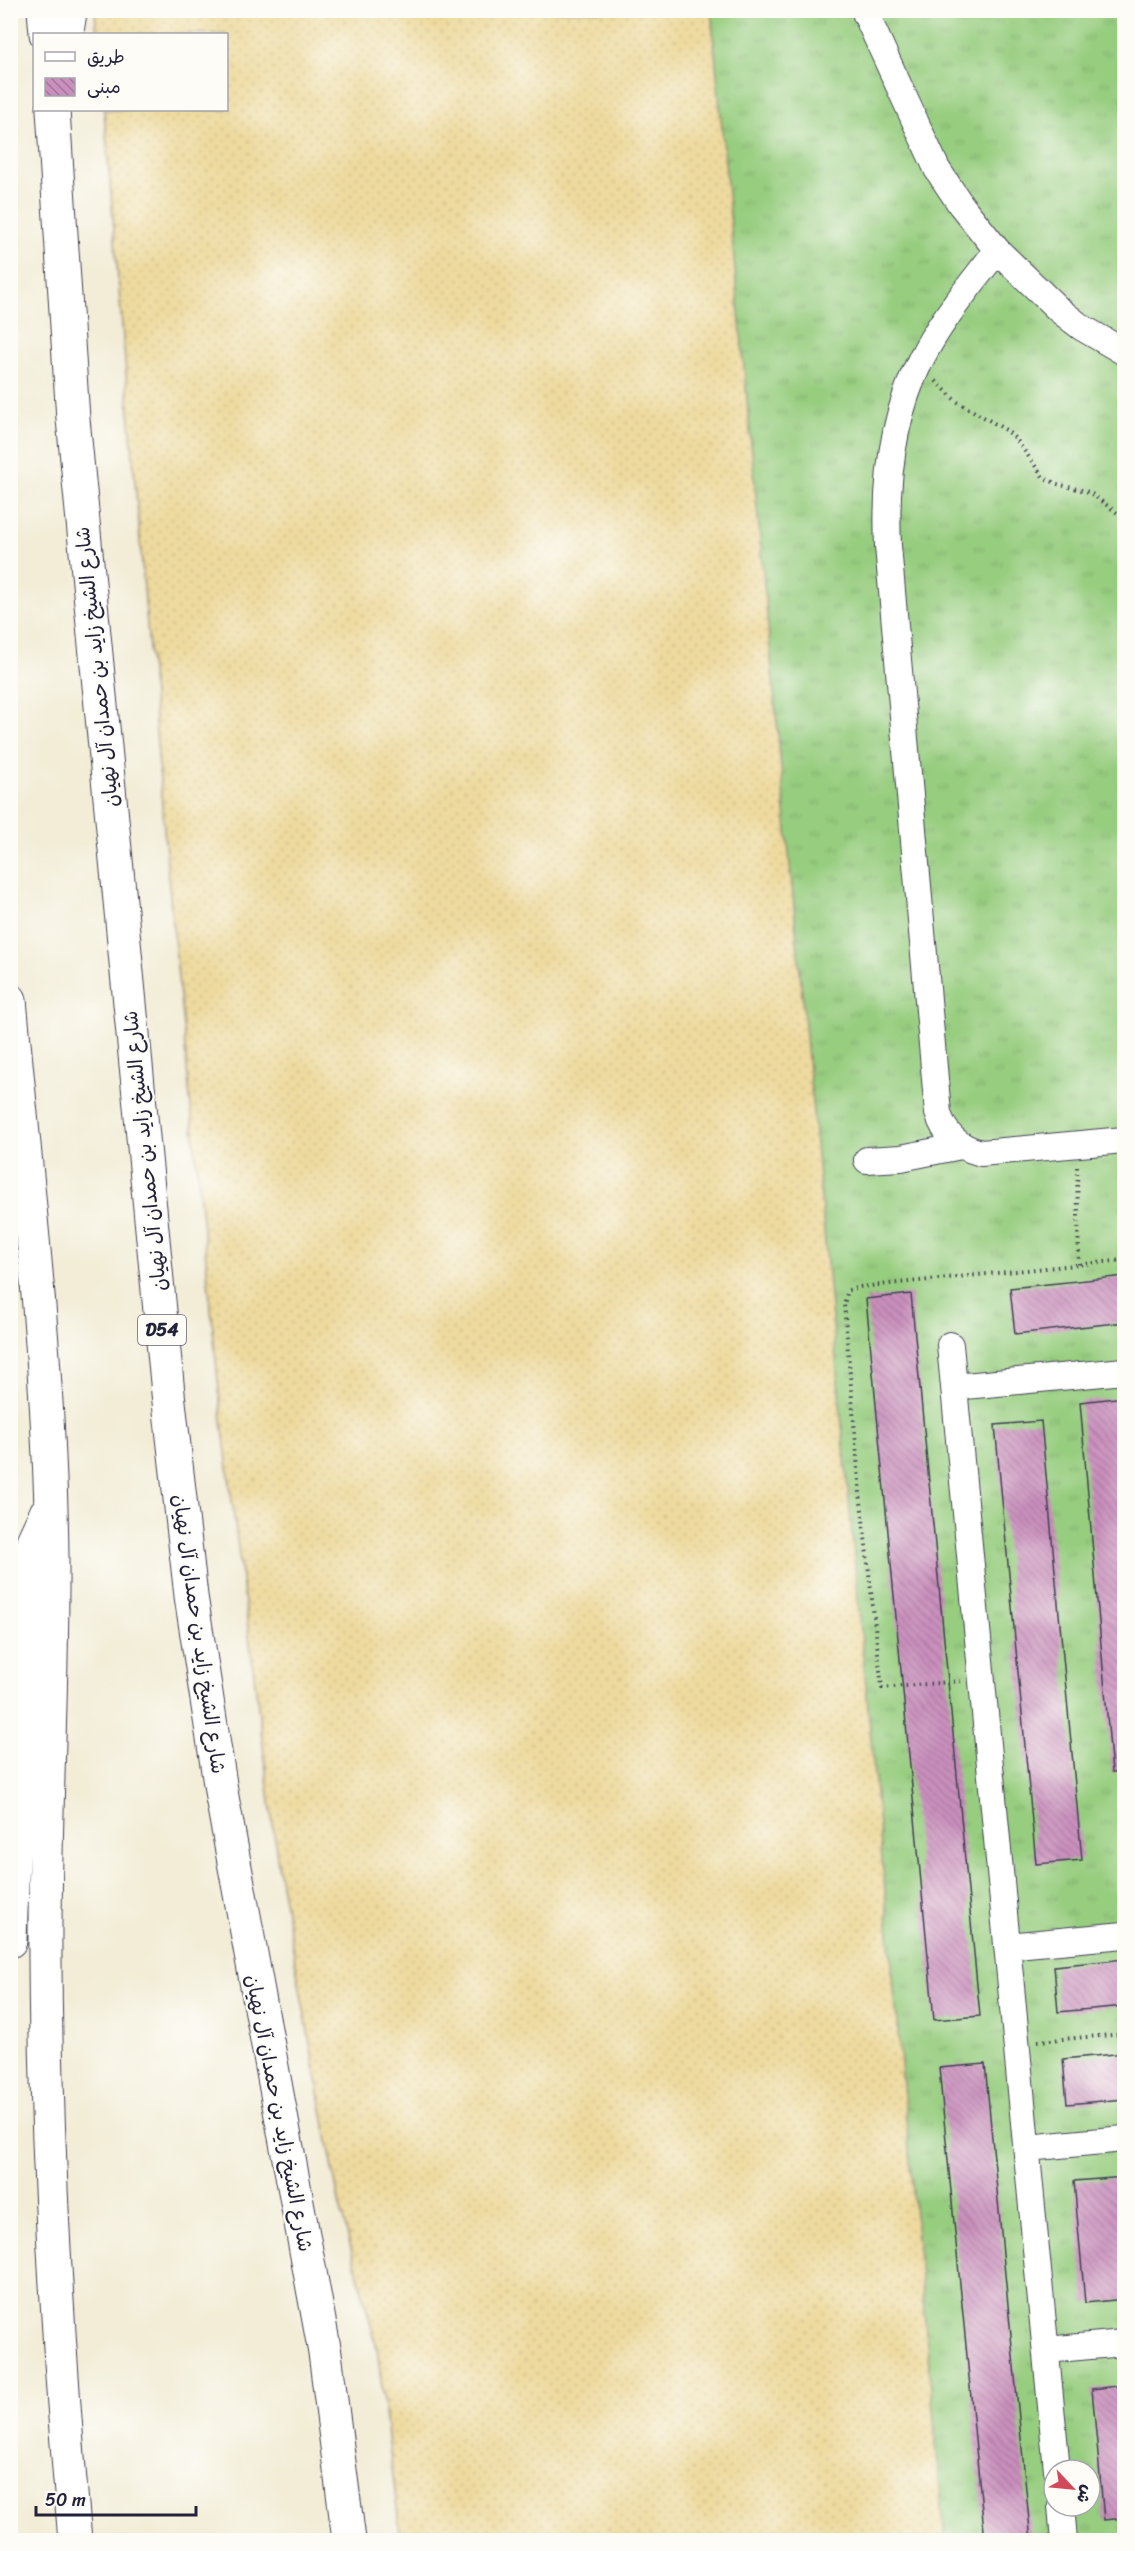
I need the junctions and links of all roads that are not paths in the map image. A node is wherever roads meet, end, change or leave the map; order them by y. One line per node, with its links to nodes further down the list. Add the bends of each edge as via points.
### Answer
1 (44, 10): 4 (highway)
2 (71, 10): 5 (street)
3 (864, 10): 7 (street, via 938,169)
4 (46, 33)
5 (67, 33)
6 (53, 111): 27 (highway, شارع الشيخ زايد بن حمدان آل نهيان / D54, via 74,431 191,1596 222,1797 325,2353)
7 (997, 250): 8 (street, via 1059,310); 11 (street, via 921,358 893,445 886,512 938,1113 946,1132)
8 (1125, 352)
9 (10, 1000): 16 (highway, via 38,1296)
10 (1125, 1140): 11 (street, via 991,1153)
11 (961, 1146): 12 (street, via 921,1155)
12 (867, 1160)
13 (950, 1345): 15 (street)
14 (1125, 1371): 15 (street)
15 (954, 1387): 19 (street)
16 (50, 1506): 18 (highway, via 33,1541 22,1595); 26 (highway, via 51,1687 45,1829 48,2107)
17 (1125, 1935): 19 (street)
18 (10, 1941)
19 (1007, 1946): 21 (street)
20 (1125, 2139): 21 (street)
21 (1027, 2148): 23 (street)
22 (1125, 2343): 23 (street)
23 (1046, 2350): 24 (street)
24 (1056, 2458)
25 (1062, 2518): 28 (street)
26 (75, 2541)
27 (349, 2541)
28 (1064, 2541)

